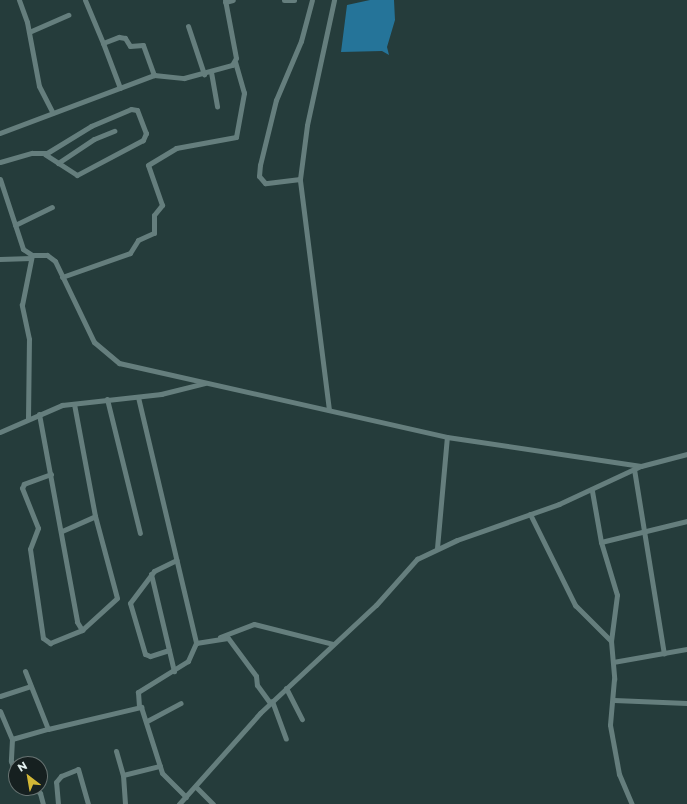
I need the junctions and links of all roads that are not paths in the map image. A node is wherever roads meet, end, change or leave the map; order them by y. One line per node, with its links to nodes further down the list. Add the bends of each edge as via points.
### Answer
1 (18, 0): 11 (street)
2 (85, 0): 12 (street)
3 (233, 0): 8 (street)
4 (284, 0): 5 (street)
5 (294, 0)
6 (312, 0): 26 (street, via 301,41 276,100 259,176 265,184)
7 (334, 0): 26 (street, via 307,125)
8 (225, 1): 13 (street)
9 (68, 15): 11 (street)
10 (188, 26): 15 (street)
11 (29, 32): 19 (street, via 39,86)
12 (103, 43): 16 (street, via 122,36 130,46 142,45); 17 (street)
13 (235, 62): 14 (street); 31 (street, via 244,93 236,137 176,148 148,165 162,205 154,215 154,233 138,240 130,253)
14 (211, 72): 15 (street); 18 (street)
15 (204, 74): 16 (street, via 173,80)
16 (154, 75): 17 (street)
17 (120, 88): 19 (street)
18 (216, 106)
19 (53, 113): 21 (street)
20 (114, 131): 24 (street, via 94,139)
21 (0, 134)
22 (45, 154): 23 (street, via 32,153); 24 (street); 24 (street, via 95,124 137,110 146,133 143,140 77,175)
23 (0, 162)
24 (58, 163)
25 (0, 179): 28 (street)
26 (300, 179): 36 (street)
27 (52, 207): 28 (street)
28 (15, 225): 29 (street, via 23,249)
29 (31, 257): 30 (street); 31 (street, via 51,258); 38 (street, via 22,305 29,339)
30 (0, 259)
31 (62, 277): 32 (street, via 94,342 119,363)
32 (206, 382): 33 (street, via 180,391); 36 (street)
33 (138, 397): 34 (street); 54 (street)
34 (107, 399): 35 (street); 50 (street)
35 (74, 404): 37 (street); 47 (street)
36 (329, 410): 40 (street)
37 (39, 414): 38 (street); 44 (street)
38 (28, 419): 39 (street)
39 (0, 432)
40 (447, 437): 42 (street); 53 (street)
41 (687, 454): 42 (street)
42 (640, 466): 43 (street)
43 (634, 469): 45 (street); 51 (street)
44 (52, 474): 49 (street); 56 (street, via 29,482 22,488 38,528 30,549 43,638 50,643)
45 (592, 491): 46 (street); 52 (street)
46 (530, 514): 53 (street); 58 (street, via 575,606)
47 (95, 516): 49 (street); 56 (street, via 117,598)
48 (687, 521): 51 (street)
49 (62, 531): 56 (street, via 77,622)
50 (140, 533)
51 (644, 533): 52 (street); 63 (street)
52 (601, 542): 58 (street, via 617,595)
53 (436, 548): 60 (street, via 412,563 376,605)
54 (177, 560): 55 (street); 59 (street)
55 (151, 574): 62 (street); 62 (street, via 130,601 131,608 145,654 150,656)
56 (82, 630)
57 (220, 637): 59 (street); 60 (street, via 254,624); 71 (street, via 233,643 256,676 257,685)
58 (611, 641): 64 (street)
59 (196, 643): 66 (street, via 188,661)
60 (333, 644): 68 (street)
61 (687, 649): 63 (street)
62 (169, 650): 66 (street)
63 (664, 654): 64 (street)
64 (613, 662): 70 (street)
65 (24, 671): 67 (street)
66 (174, 671): 74 (street, via 138,692)
67 (30, 686): 69 (street); 78 (street)
68 (286, 688): 71 (street); 76 (street)
69 (0, 696)
70 (614, 700): 73 (street); 92 (street, via 610,719 613,745 619,774)
71 (271, 702): 80 (street); 85 (street)
72 (181, 703): 77 (street)
73 (687, 703)
74 (139, 706): 77 (street); 78 (street, via 113,716)
75 (0, 711): 79 (street)
76 (302, 719)
77 (147, 722): 83 (street)
78 (48, 729): 79 (street)
79 (12, 739): 82 (street)
80 (286, 739)
81 (116, 751): 84 (street)
82 (11, 756)
83 (160, 766): 84 (street); 86 (street, via 165,777)
84 (123, 775): 89 (street)
85 (196, 787): 86 (street); 91 (street)
86 (186, 798): 90 (street)
87 (58, 804): 88 (street, via 56,782 61,776 78,769)
88 (88, 804)
89 (126, 804)
90 (180, 804)
91 (213, 804)
92 (632, 804)

